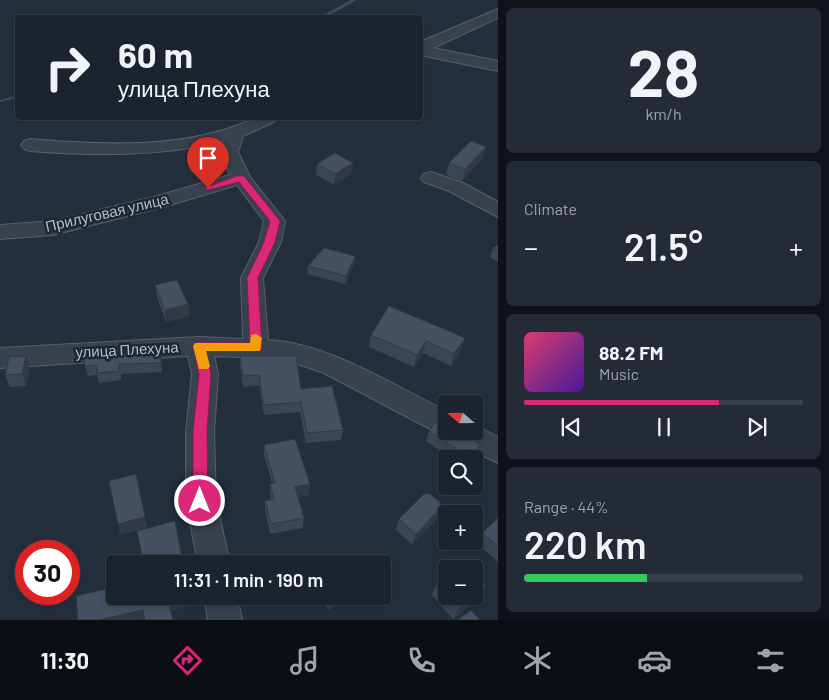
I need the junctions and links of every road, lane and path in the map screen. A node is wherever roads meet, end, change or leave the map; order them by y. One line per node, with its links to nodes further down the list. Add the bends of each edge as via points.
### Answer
1 (498, 13): 2 (street)
2 (423, 48)
3 (423, 50): 4 (street)
4 (498, 66)
5 (264, 120): 6 (street)
6 (235, 133): 7 (street, via 195,142 87,150); 8 (street, via 229,152)
7 (30, 145)
8 (241, 178): 11 (street, Прилуговая улица, via 52,228); 13 (street, via 275,221 270,242 252,278)
9 (431, 178): 10 (street, via 456,187)
10 (498, 210)
11 (0, 232)
12 (199, 346): 13 (street, улица Плехуна); 14 (street, улица Плехуна); 18 (street, via 205,374 200,432 200,501)
13 (256, 348): 15 (street, улица Плехуна, via 284,350 334,366)
14 (0, 358)
15 (438, 420)
16 (477, 440): 17 (street)
17 (498, 451)
18 (212, 555)
19 (222, 605): 20 (street)
20 (225, 620)

